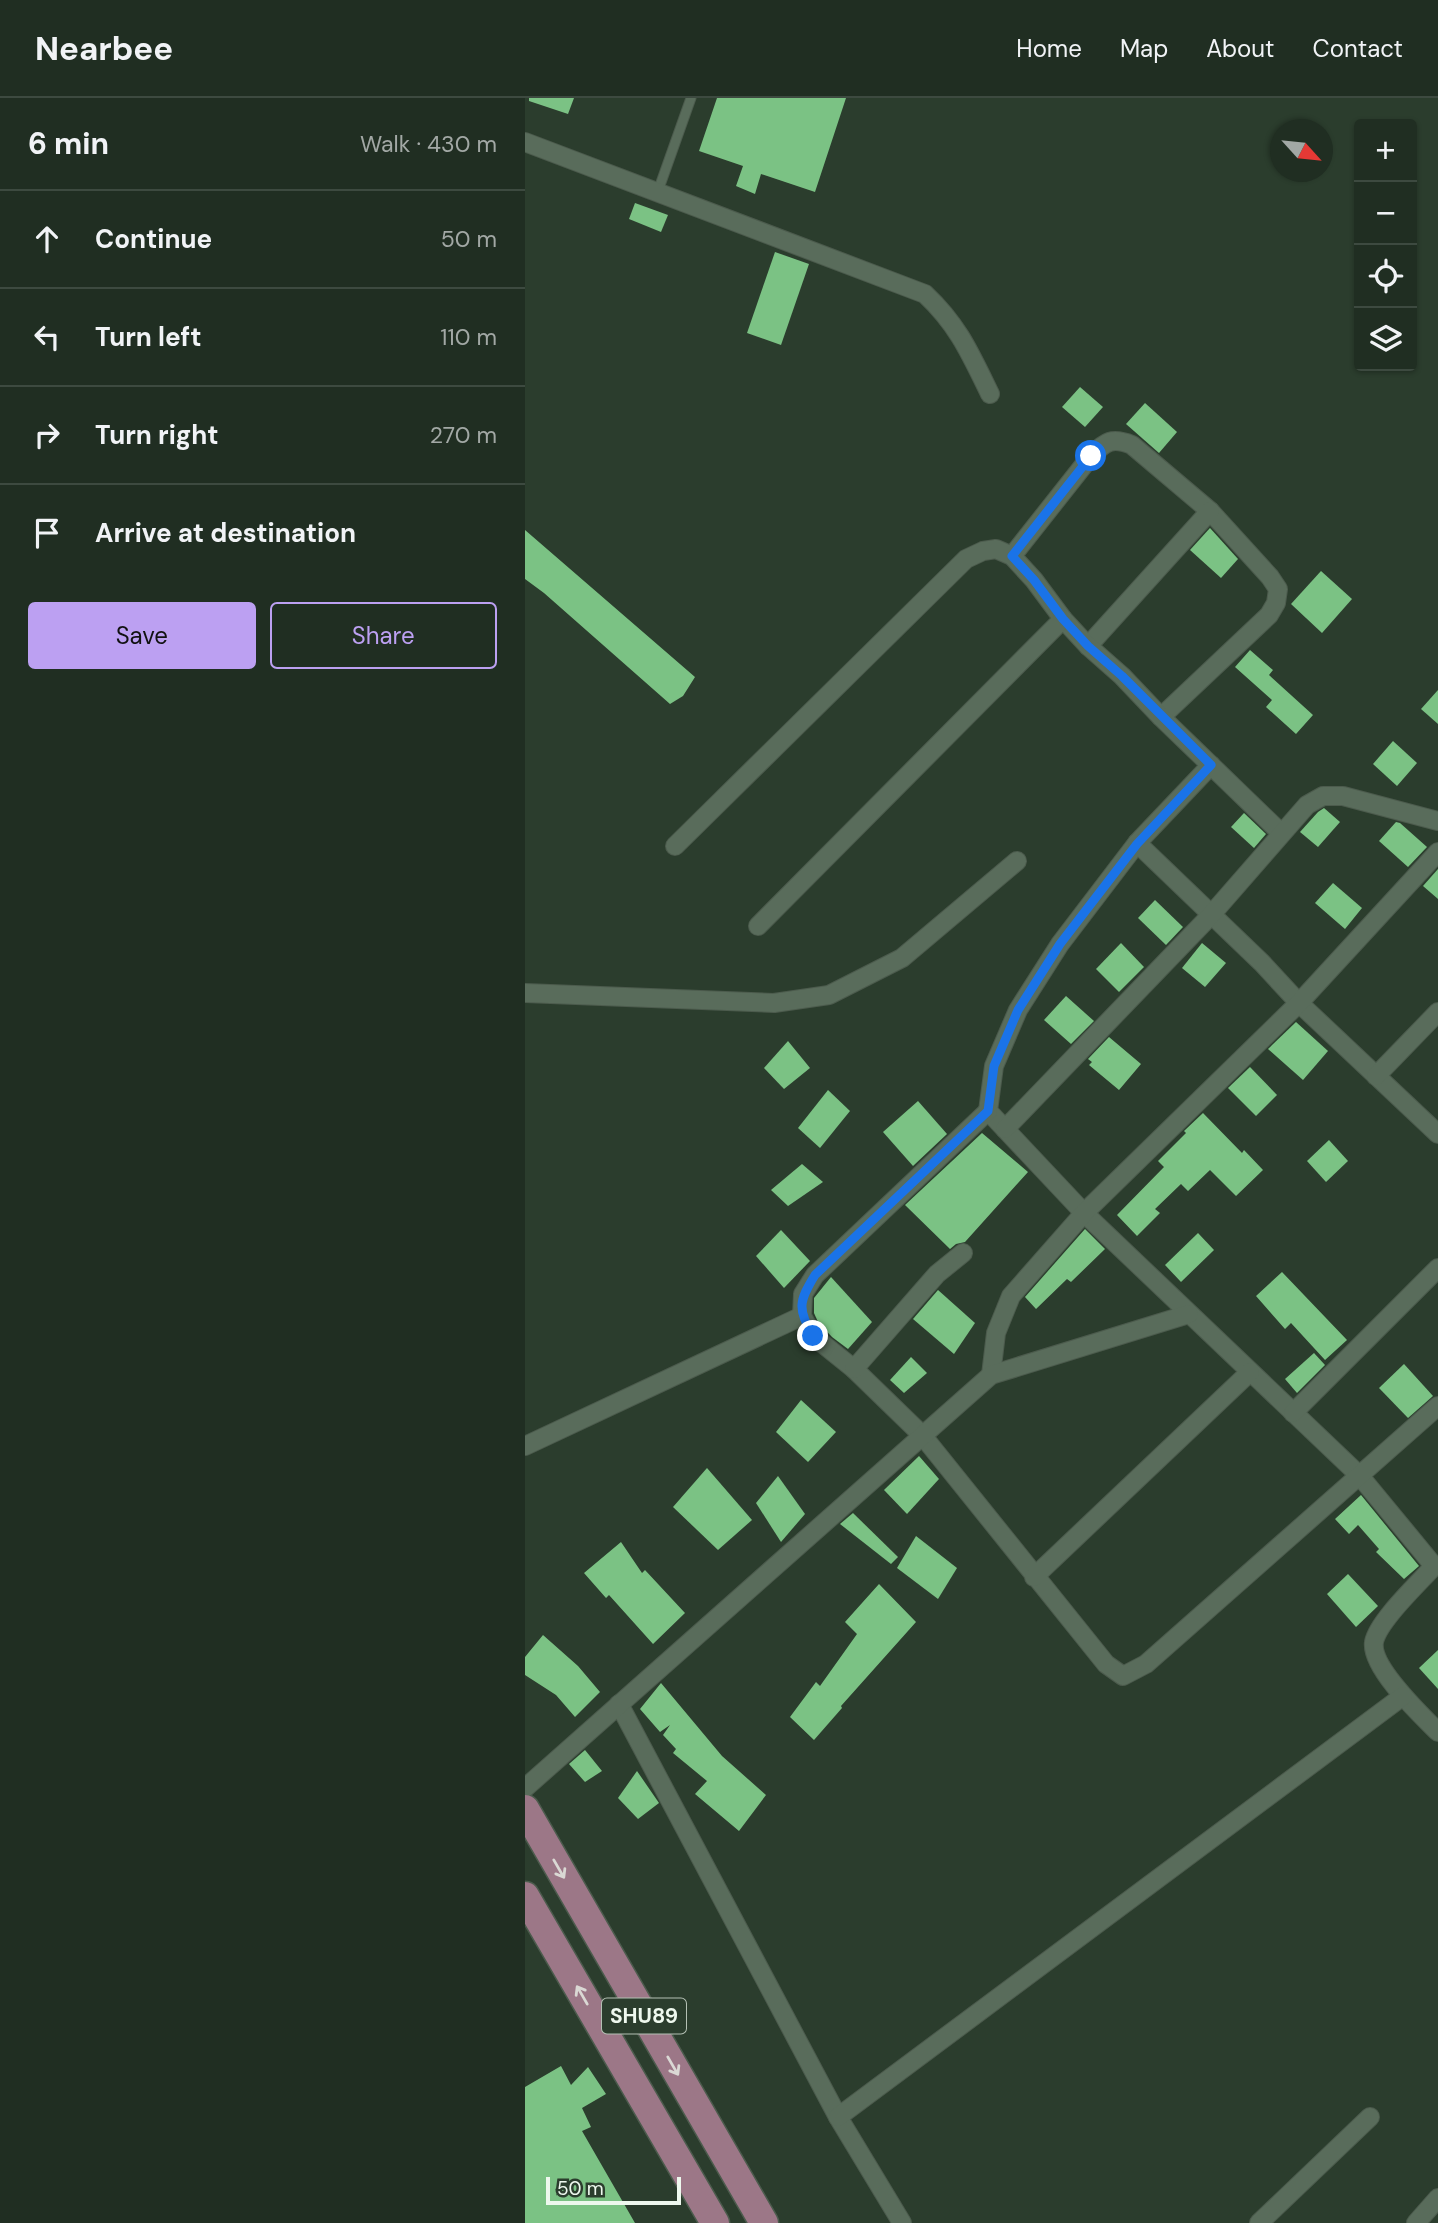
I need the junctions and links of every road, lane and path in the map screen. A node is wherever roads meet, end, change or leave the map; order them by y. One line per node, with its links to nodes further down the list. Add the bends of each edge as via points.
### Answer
1 (691, 98): 3 (lane)
2 (525, 142): 3 (street)
3 (658, 191): 4 (street, via 925,293 965,342)
4 (990, 394)
5 (1210, 512): 6 (street, via 1132,445 1104,443); 8 (street); 9 (street, via 1270,577 1278,589 1276,603 1269,615)
6 (1012, 556): 7 (street); 14 (street, via 996,549 966,559)
7 (1063, 619): 8 (street); 18 (street)
8 (1088, 646): 9 (street)
9 (1161, 717): 10 (street)
10 (1211, 765): 12 (street); 13 (street)
11 (1438, 821): 12 (street, via 1343,796 1323,796 1307,805)
12 (1281, 833): 17 (street)
13 (1137, 844): 17 (street); 23 (street, via 1060,944 1018,1010 994,1066)
14 (675, 846)
15 (1438, 852): 20 (street)
16 (1017, 861): 19 (street, via 902,958 829,995 774,1003)
17 (1211, 915): 20 (street); 24 (street)
18 (758, 926)
19 (525, 993)
20 (1299, 1003): 22 (street); 26 (street)
21 (1438, 1012): 22 (street)
22 (1376, 1076): 25 (street)
23 (988, 1111): 24 (street); 30 (street, via 815,1275 803,1294)
24 (1005, 1129): 26 (street)
25 (1438, 1134)
26 (1084, 1213): 29 (street); 33 (street, via 1011,1296 996,1333)
27 (963, 1253): 31 (street, via 937,1274)
28 (1438, 1268): 35 (street)
29 (1189, 1314): 32 (street); 33 (street)
30 (802, 1316): 31 (street, via 813,1336); 37 (street)
31 (854, 1369): 36 (street)
32 (1250, 1372): 35 (street); 40 (street)
33 (991, 1375): 36 (street)
34 (1438, 1406): 38 (street)
35 (1293, 1413): 38 (street)
36 (922, 1436): 40 (street); 42 (street)
37 (525, 1446)
38 (1359, 1475): 39 (street); 40 (street, via 1146,1664 1123,1676 1106,1664)
39 (1436, 1564): 41 (street, via 1383,1622 1374,1643 1379,1664)
40 (1034, 1577)
41 (1403, 1696): 43 (street); 47 (street)
42 (619, 1704): 44 (street); 47 (street)
43 (1438, 1732)
44 (525, 1788)
45 (525, 1810): 51 (main road, SHU89, one-way to 51)
46 (525, 1896): 50 (main road, SHU89, one-way to 46)
47 (838, 2117): 52 (street)
48 (1370, 2117): 53 (street)
49 (1438, 2198): 54 (street)
50 (715, 2223)
51 (764, 2223)
52 (902, 2223)
53 (1259, 2223)
54 (1416, 2223)

